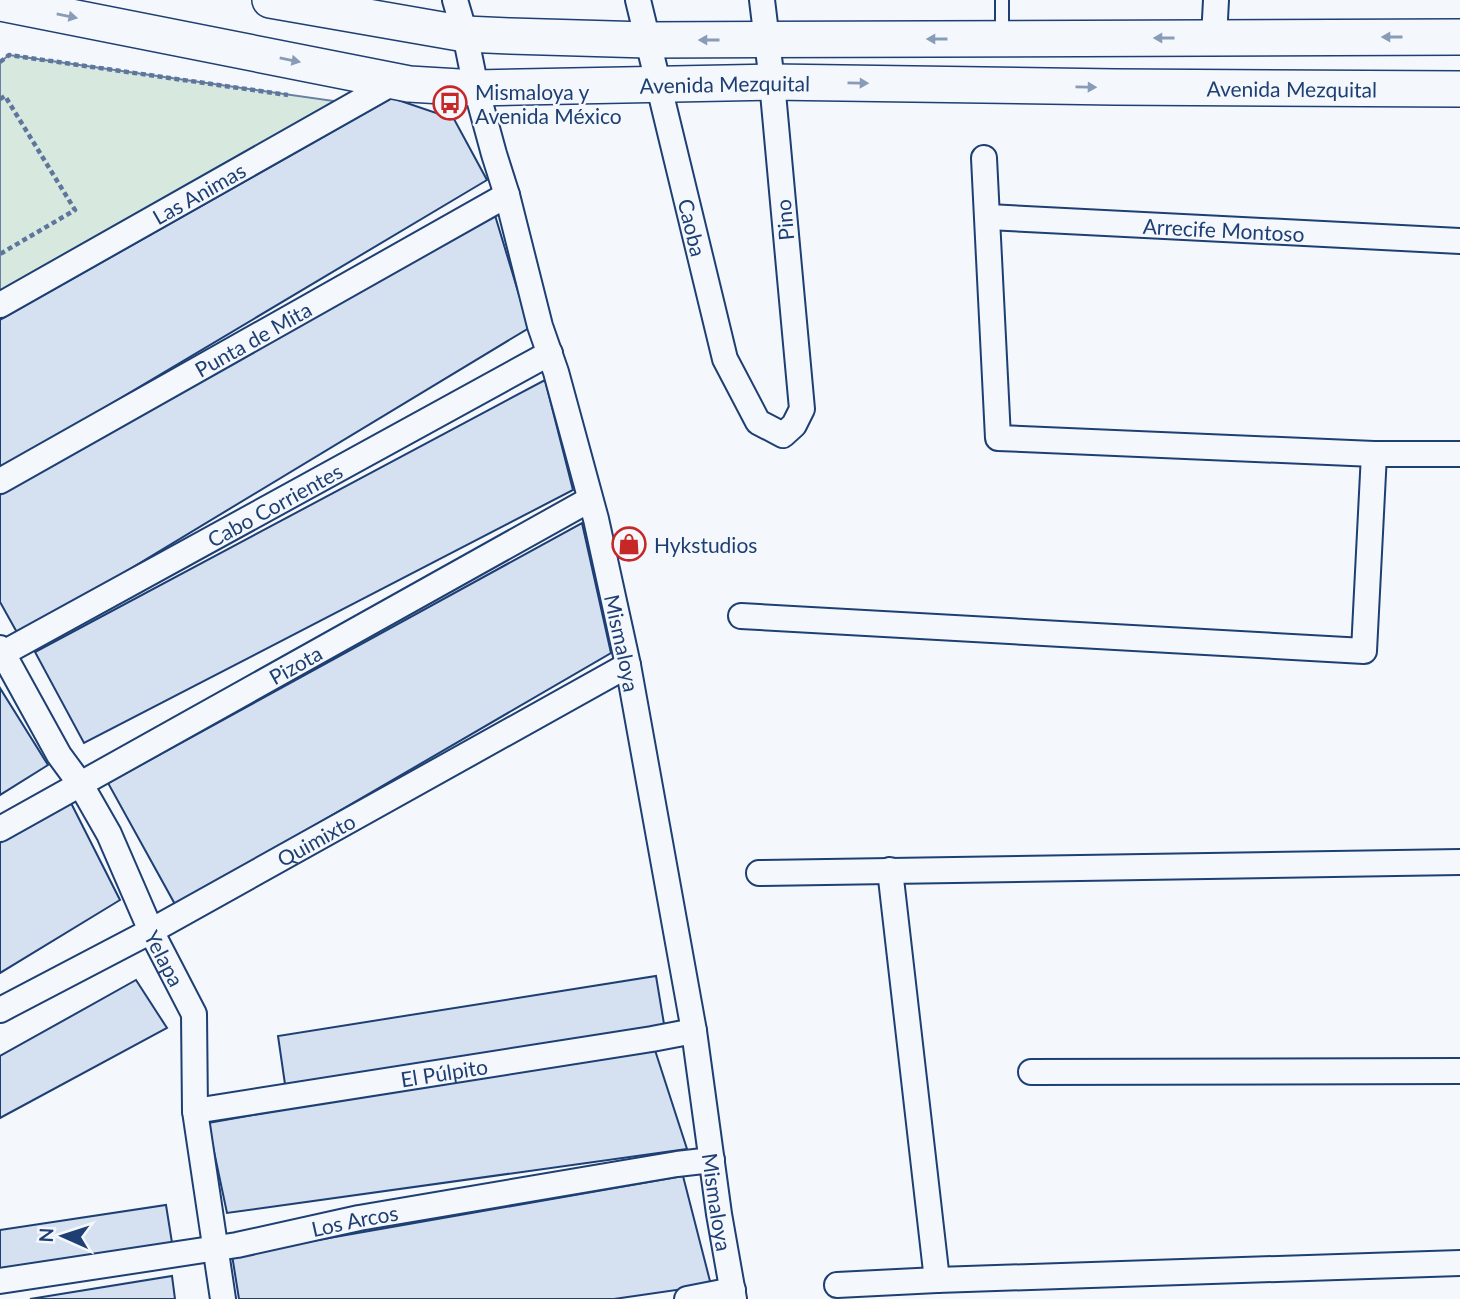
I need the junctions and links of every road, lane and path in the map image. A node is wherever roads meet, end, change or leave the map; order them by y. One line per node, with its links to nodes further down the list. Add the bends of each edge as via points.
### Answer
1 (270, 0): 8 (main road, Avenida Mezquital)
2 (455, 0): 8 (street, Mismaloya)
3 (638, 0): 12 (street, Caoba)
4 (762, 0): 13 (street, Pino)
5 (1002, 0): 11 (lane)
6 (1216, 0): 10 (street)
7 (0, 3): 15 (main road, Avenida Mezquital, one-way to 15)
8 (465, 34): 12 (main road, Avenida Mezquital); 18 (street, Mismaloya)
9 (1460, 37): 10 (main road, Avenida Mezquital, one-way to 10)
10 (1214, 38): 11 (main road, Avenida Mezquital, one-way to 11)
11 (1002, 39): 13 (main road, Avenida Mezquital, one-way to 13)
12 (647, 40): 13 (main road, Avenida Mezquital, one-way to 12); 17 (street, Caoba)
13 (767, 40): 16 (street, Pino)
14 (0, 62): 20 (path, via 9,55)
15 (396, 81): 18 (main road, Avenida Mezquital); 27 (street, Las Animas)
16 (772, 82): 17 (main road, Avenida Mezquital); 19 (main road, Avenida Mezquital, one-way to 19); 29 (street, Pino, via 802,409)
17 (659, 85): 18 (main road, Avenida Mezquital); 29 (street, Caoba, via 725,359 758,422)
18 (476, 88): 23 (street, Mismaloya)
19 (1460, 89)
20 (294, 96)
21 (0, 99): 26 (path, via 5,96 75,210)
22 (984, 158): 24 (street)
23 (507, 195): 28 (street, Mismaloya); 32 (street, Punta de Mita)
24 (988, 217): 25 (street, Arrecife Montoso); 30 (street, via 998,438)
25 (1460, 241)
26 (0, 254)
27 (0, 305)
28 (550, 352): 33 (street, Mismaloya); 35 (street, Cabo Corrientes)
29 (783, 435)
30 (1374, 454): 31 (street); 34 (street, via 1364,651)
31 (1460, 454)
32 (0, 481)
33 (589, 500): 36 (street, Mismaloya); 37 (street, Pizota)
34 (741, 616)
35 (1, 652): 37 (street, Yelapa)
36 (628, 665): 42 (street, Quimixto); 44 (street, Mismaloya)
37 (81, 785): 38 (street, Pizota); 42 (street, Yelapa, via 109,834)
38 (0, 829)
39 (1460, 862): 40 (street)
40 (890, 870): 41 (street); 51 (street)
41 (759, 873)
42 (151, 931): 43 (street, Quimixto); 47 (street, Yelapa, via 194,1014)
43 (0, 1010)
44 (694, 1031): 47 (street, El Púlpito); 48 (street, Mismaloya)
45 (1460, 1071): 46 (street)
46 (1031, 1072)
47 (195, 1111): 49 (street, Yelapa)
48 (712, 1160): 49 (street, Los Arcos, via 359,1218); 54 (street, Mismaloya)
49 (216, 1248): 52 (street, Los Arcos); 55 (street, Yelapa)
50 (1460, 1263): 51 (street)
51 (937, 1280): 53 (street)
52 (0, 1281)
53 (837, 1285)
54 (734, 1294): 56 (street)
55 (223, 1299)
56 (687, 1299)

